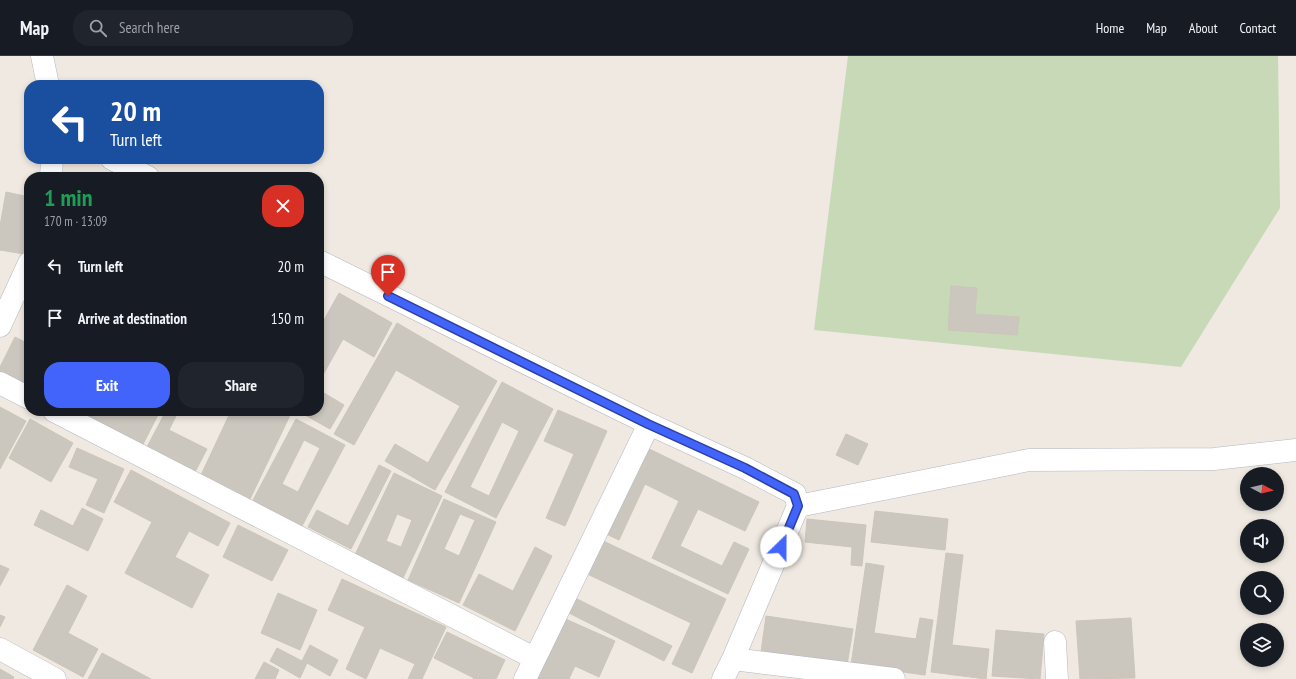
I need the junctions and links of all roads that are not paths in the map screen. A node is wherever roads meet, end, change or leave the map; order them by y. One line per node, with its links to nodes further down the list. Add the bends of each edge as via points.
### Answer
1 (42, 56): 2 (street)
2 (47, 80)
3 (122, 164): 4 (street)
4 (138, 172)
5 (324, 263): 11 (street)
6 (24, 274): 7 (street)
7 (0, 326)
8 (0, 383): 9 (street)
9 (24, 395)
10 (64, 416): 16 (street)
11 (648, 424): 13 (street, via 745,468 794,494); 16 (street)
12 (1296, 450): 13 (street, via 1214,459 1029,460)
13 (798, 506): 17 (street)
14 (1055, 642): 22 (street)
15 (0, 649): 18 (street)
16 (534, 658): 19 (street)
17 (733, 659): 20 (street); 21 (street)
18 (55, 679)
19 (525, 679)
20 (723, 679)
21 (894, 679)
22 (1057, 679)

